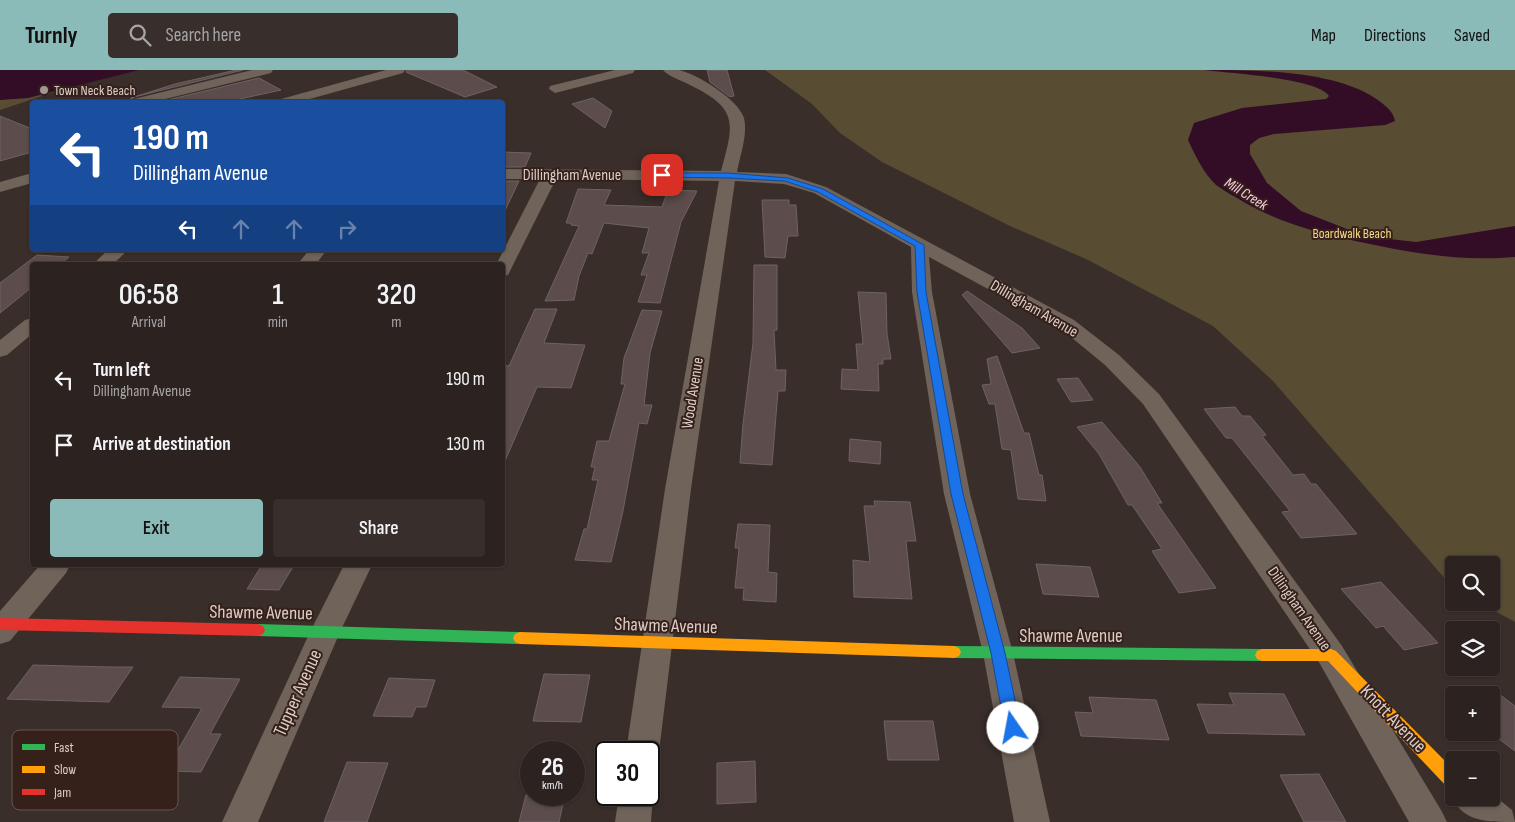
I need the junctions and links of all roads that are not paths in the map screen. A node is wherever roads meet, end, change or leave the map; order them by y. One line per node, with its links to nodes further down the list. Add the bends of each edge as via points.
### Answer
1 (267, 70): 6 (street)
2 (399, 70): 7 (street)
3 (629, 70): 5 (street)
4 (670, 70): 10 (street, Wood Avenue, via 716,94 731,106 738,119)
5 (555, 89)
6 (155, 100)
7 (293, 100)
8 (505, 174): 9 (street, Dillingham Avenue)
9 (550, 175): 10 (street, Dillingham Avenue); 18 (street)
10 (728, 176): 13 (street, Dillingham Avenue, via 786,179 820,190); 25 (street, Wood Avenue)
11 (30, 179): 12 (street)
12 (3, 188)
13 (920, 245): 26 (street, via 922,292 957,494); 27 (street, Dillingham Avenue, via 1067,324 1112,360 1151,399)
14 (117, 252): 16 (street)
15 (316, 252): 17 (street)
16 (105, 262)
17 (308, 262)
18 (505, 265)
19 (30, 326): 20 (street)
20 (0, 351)
21 (54, 567): 23 (street)
22 (357, 567): 24 (street, Tupper Avenue)
23 (2, 627): 24 (street, Shawme Avenue)
24 (325, 632): 25 (street, Shawme Avenue); 32 (street, Tupper Avenue)
25 (657, 643): 26 (street, Shawme Avenue); 28 (street, Wood Avenue)
26 (998, 653): 27 (street, Shawme Avenue); 34 (street)
27 (1331, 656): 29 (street, Knott Avenue); 35 (street, Dillingham Avenue)
28 (644, 741)
29 (1445, 773)
30 (635, 806): 33 (street)
31 (1479, 806): 36 (street)
32 (240, 822)
33 (633, 822)
34 (1032, 822)
35 (1429, 822)
36 (1500, 822)

